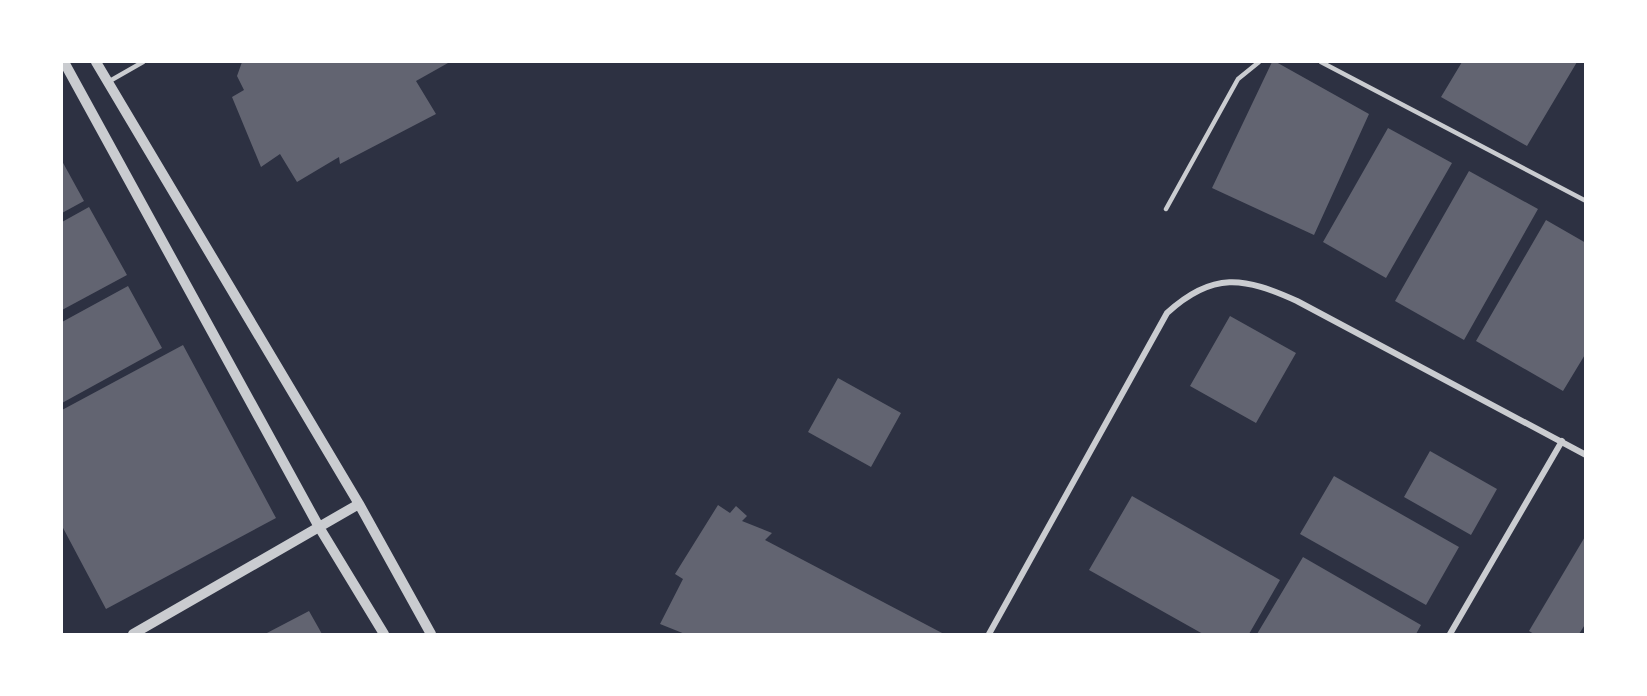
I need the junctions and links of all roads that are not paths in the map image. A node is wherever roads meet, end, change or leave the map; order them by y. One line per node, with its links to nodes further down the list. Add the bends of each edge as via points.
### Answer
1 (64, 62): 12 (street)
2 (96, 62): 6 (street)
3 (143, 62): 6 (lane)
4 (1259, 62): 8 (lane, via 1238,79)
5 (1321, 62): 7 (lane)
6 (108, 82): 11 (street)
7 (1586, 201)
8 (1166, 209)
9 (1562, 441): 10 (street); 16 (street, via 1298,301 1262,285 1211,285 1187,296 1167,314); 17 (street)
10 (1586, 454)
11 (359, 504): 12 (street); 15 (street)
12 (319, 527): 13 (street); 14 (street)
13 (133, 634)
14 (384, 634)
15 (431, 634)
16 (989, 634)
17 (1450, 634)

